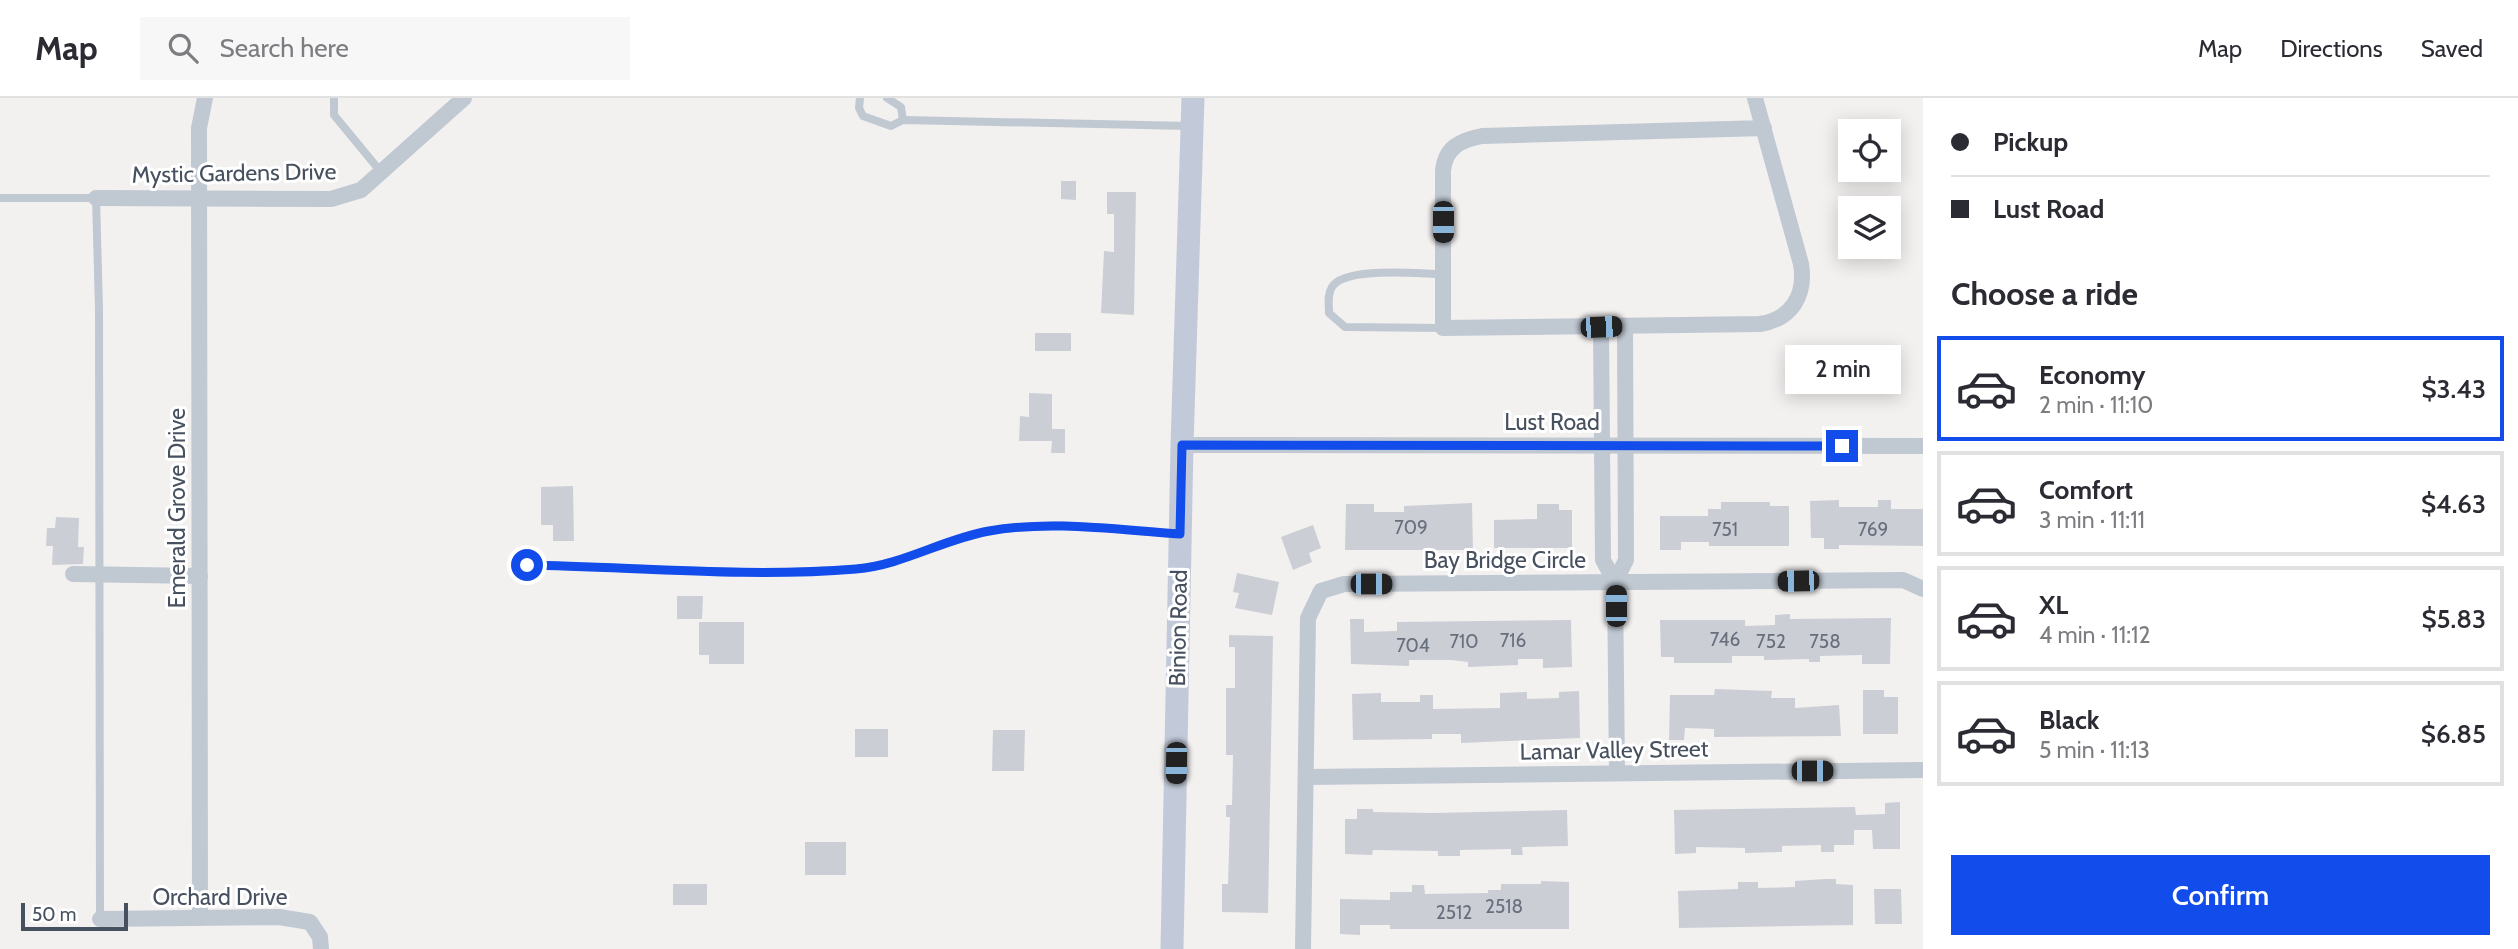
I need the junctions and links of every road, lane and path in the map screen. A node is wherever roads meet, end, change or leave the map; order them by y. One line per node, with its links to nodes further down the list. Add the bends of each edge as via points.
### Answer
1 (205, 98): 14 (street, Emerald Grove Drive, via 199,128)
2 (334, 98): 11 (lane, via 334,115)
3 (464, 98): 11 (street, Mystic Gardens Drive)
4 (860, 98): 8 (lane, via 859,108 870,120 891,126)
5 (887, 98): 8 (lane, via 901,107)
6 (1193, 98): 9 (main road, Binion Road)
7 (1755, 98): 10 (street)
8 (903, 120): 9 (lane)
9 (1192, 126): 19 (main road, Binion Road)
10 (1764, 128): 15 (street, via 1482,136 1458,143 1444,160); 16 (street, via 1801,264 1798,300 1781,318 1760,324)
11 (381, 172): 14 (street, Mystic Gardens Drive, via 361,190 331,199)
12 (0, 198): 13 (lane)
13 (96, 198): 14 (street, Mystic Gardens Drive); 26 (lane)
14 (199, 198): 27 (street, Emerald Grove Drive)
15 (1443, 274): 18 (street); 18 (lane, via 1347,275 1331,288 1328,297 1329,313 1345,327)
16 (1625, 326): 17 (street); 21 (street)
17 (1601, 327): 18 (street); 20 (street)
18 (1443, 328)
19 (1182, 445): 20 (street, Lust Road); 23 (main road, Binion Road)
20 (1603, 445): 21 (street, Lust Road); 28 (street, via 1603,560)
21 (1625, 445): 22 (street, Lust Road); 28 (street, via 1626,560)
22 (1923, 446)
23 (1180, 534): 24 (lane, via 1070,526 989,531 887,564 854,569); 36 (main road, Binion Road)
24 (527, 565)
25 (73, 574): 26 (street)
26 (100, 574): 27 (street); 34 (lane)
27 (200, 576): 33 (street, Emerald Grove Drive)
28 (1615, 582): 29 (street, Bay Bridge Circle, via 1903,580); 31 (street); 32 (street, Bay Bridge Circle, via 1344,584 1321,591 1308,618)
29 (1923, 589)
30 (1923, 770): 31 (street, Lamar Valley Street)
31 (1617, 773): 32 (street, Lamar Valley Street)
32 (1306, 777): 37 (street, Bay Bridge Circle)
33 (200, 918): 34 (street, Orchard Drive); 35 (street, Orchard Drive, via 279,917 310,922 320,937)
34 (100, 919)
35 (321, 949)
36 (1172, 949)
37 (1303, 949)

